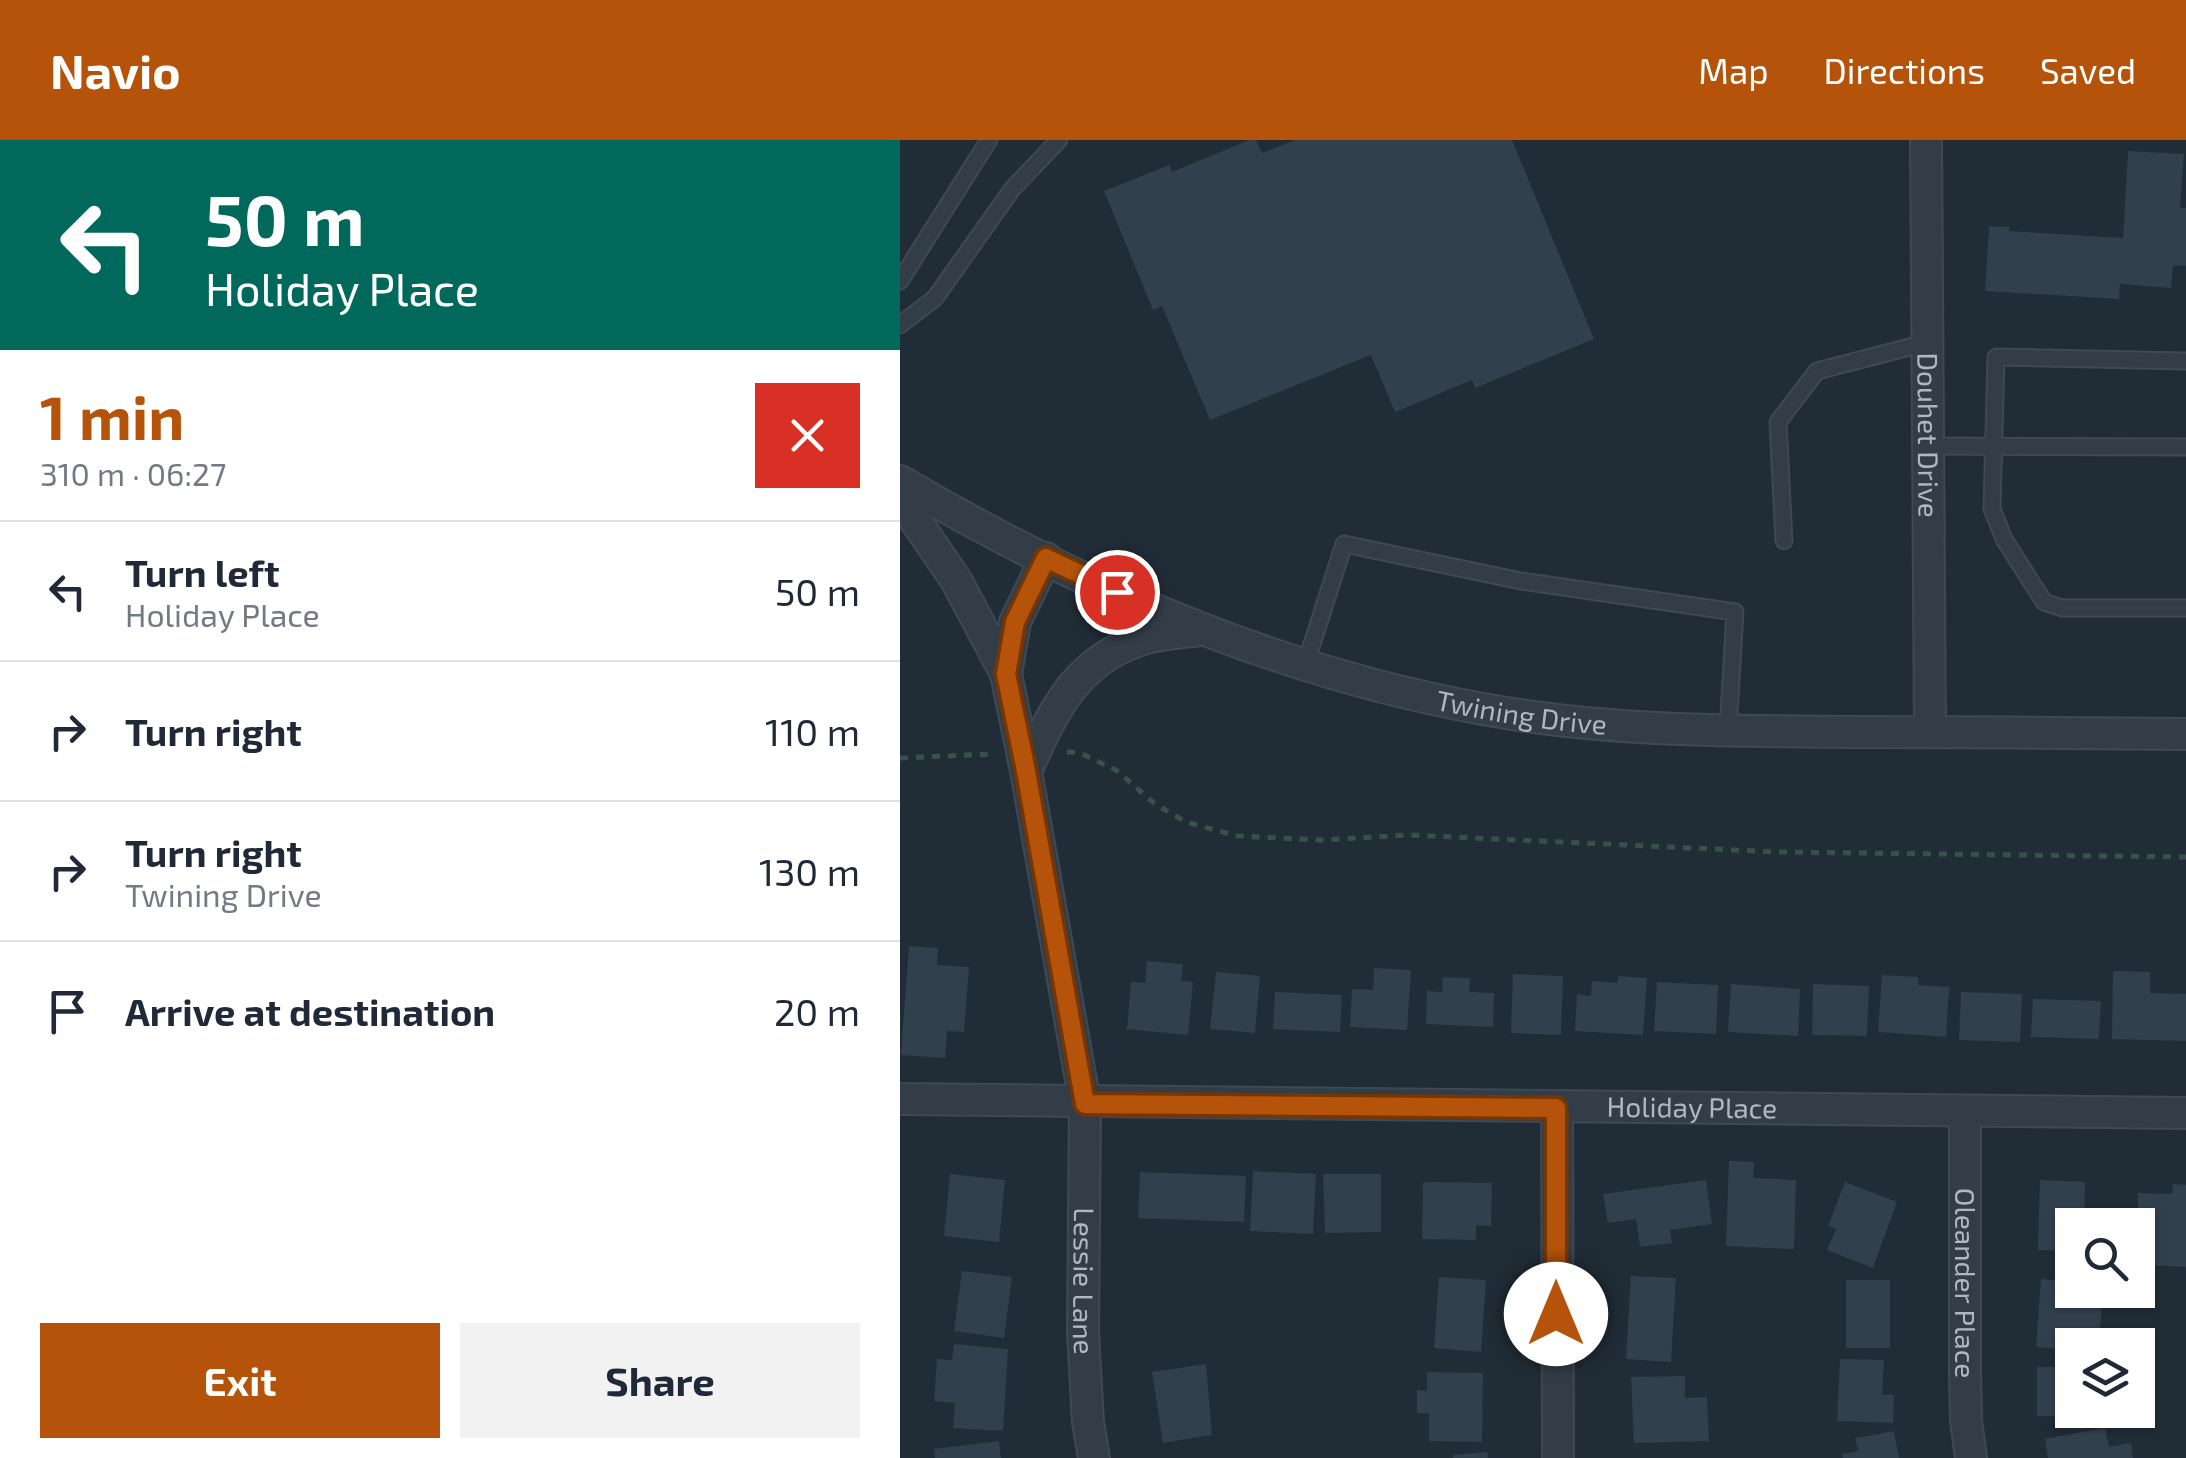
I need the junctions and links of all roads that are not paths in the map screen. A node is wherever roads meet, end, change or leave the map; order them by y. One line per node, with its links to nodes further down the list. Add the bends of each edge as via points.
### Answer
1 (990, 140): 4 (lane)
2 (1058, 140): 5 (lane, via 1013,188 935,298)
3 (1926, 140): 6 (street, Douhet Drive)
4 (900, 282)
5 (900, 326)
6 (1929, 342): 8 (street, Douhet Drive); 13 (lane, via 1817,371 1778,422)
7 (2186, 361): 9 (lane, via 1996,357)
8 (1929, 446): 9 (lane); 20 (street, Douhet Drive)
9 (1992, 446): 10 (lane); 15 (lane, via 1992,508 2044,602 2062,608)
10 (2186, 447)
11 (900, 481): 14 (street, Twining Drive)
12 (900, 498): 18 (street, via 956,580)
13 (1784, 541)
14 (1046, 558): 16 (street, Twining Drive); 18 (street, via 1015,622)
15 (2186, 608)
16 (1204, 630): 17 (street, Twining Drive); 22 (street, via 1146,638 1076,678)
17 (1306, 663): 19 (street, Twining Drive, via 1482,709 1604,726); 19 (lane, via 1344,544 1536,584 1735,612)
18 (1006, 674): 22 (street, Lessie Lane)
19 (1728, 731): 20 (street, Twining Drive)
20 (1930, 732): 21 (street, Twining Drive)
21 (2186, 734)
22 (1028, 757): 24 (street, Lessie Lane)
23 (900, 1100): 24 (street, Holiday Place)
24 (1085, 1104): 25 (street, Holiday Place); 28 (street, Lessie Lane, via 1083,1332)
25 (1556, 1108): 26 (street, Holiday Place); 29 (street)
26 (1965, 1111): 27 (street, Holiday Place); 30 (street, Oleander Place, via 1965,1387)
27 (2186, 1113)
28 (1094, 1458)
29 (1558, 1458)
30 (1972, 1458)

